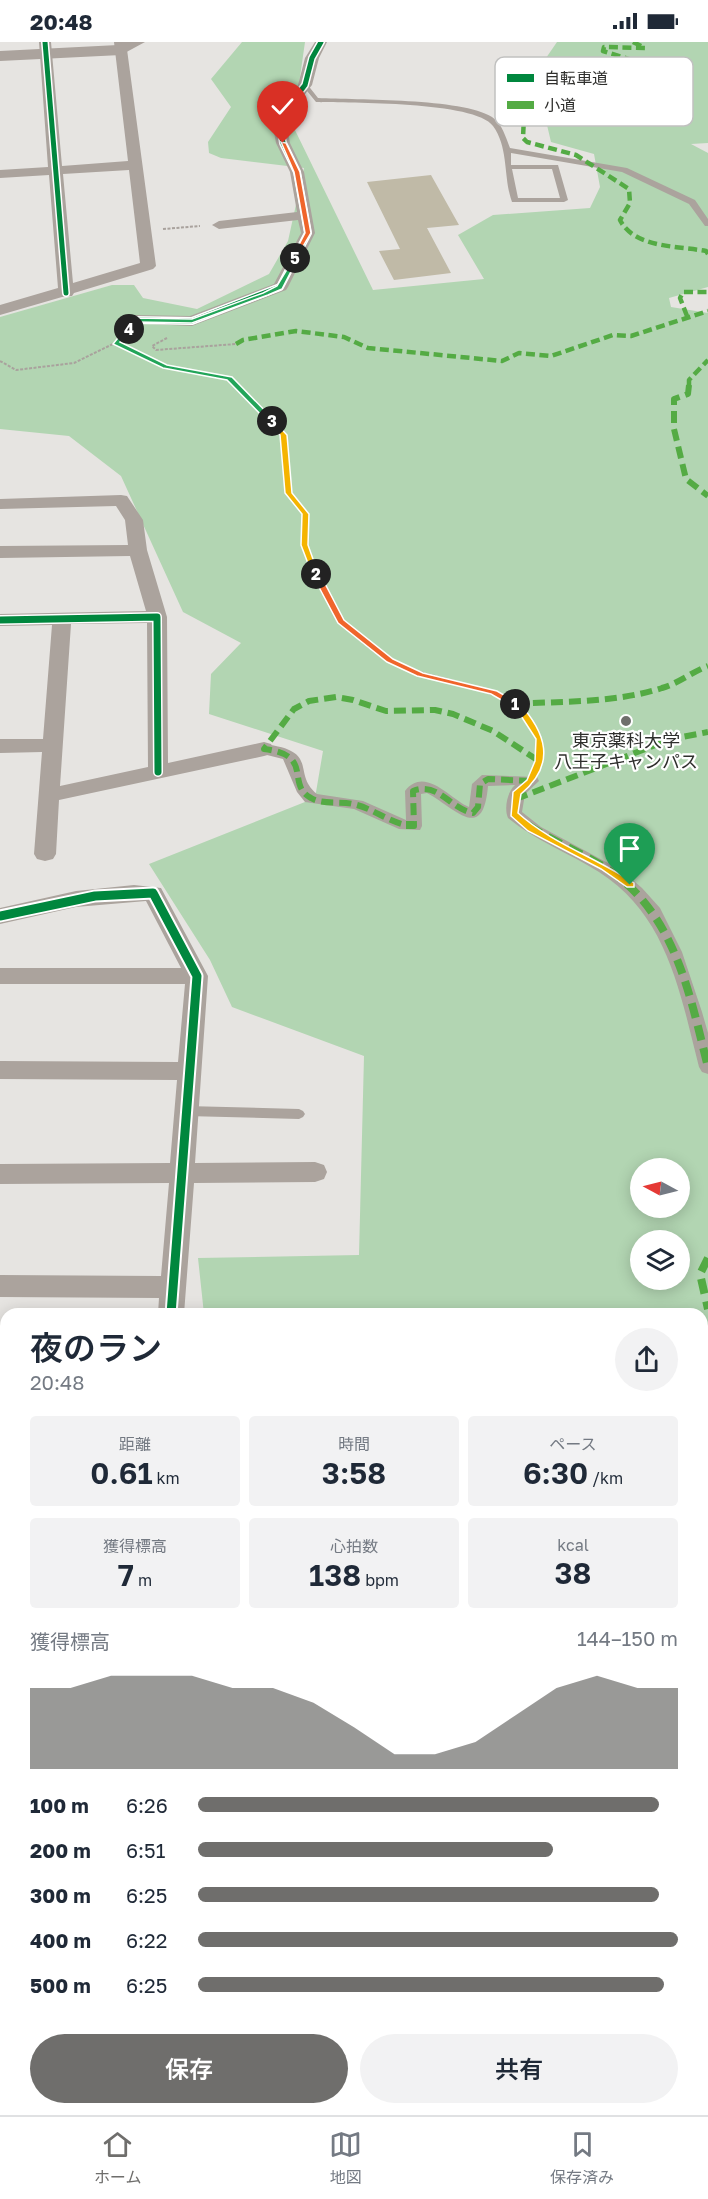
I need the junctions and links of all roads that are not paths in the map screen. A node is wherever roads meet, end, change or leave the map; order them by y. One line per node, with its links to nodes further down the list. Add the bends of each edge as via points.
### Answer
1 (137, 42): 3 (street)
2 (321, 42): 6 (street)
3 (121, 46): 4 (street); 10 (street)
4 (46, 48): 5 (street); 12 (street)
5 (0, 56)
6 (305, 85): 7 (lane, via 316,100 450,107 476,111); 14 (street, via 282,115 280,127 297,172)
7 (495, 123)
8 (497, 126): 9 (lane)
9 (507, 150): 11 (lane); 15 (lane, via 624,170 692,202)
10 (136, 165): 12 (street); 17 (street, via 148,266)
11 (508, 167): 11 (lane, via 515,200 564,200 555,167)
12 (56, 170): 13 (street); 17 (street)
13 (0, 174)
14 (306, 214): 16 (street); 19 (street, via 308,233 280,288 192,321)
15 (708, 224)
16 (219, 225)
17 (66, 293): 18 (street)
18 (0, 310)
19 (135, 320)
20 (0, 504): 21 (street, via 121,500 134,520)
21 (138, 550): 22 (street); 23 (street)
22 (0, 552)
23 (157, 617): 24 (street); 29 (street)
24 (62, 619): 25 (street); 26 (street)
25 (0, 620)
26 (53, 745): 27 (street); 30 (street)
27 (0, 746)
28 (264, 749): 29 (street); 35 (street, via 285,753 295,762 306,793 312,798 359,805 404,826 414,826 413,790 420,787 435,789 460,810 473,813 478,807 480,784 488,779 531,781 517,792 514,814 531,829 630,885 659,920 679,970)
29 (158, 772): 30 (street)
30 (49, 795): 31 (street)
31 (45, 854)
32 (0, 916): 34 (street, via 53,903 128,892 153,893)
33 (0, 976): 34 (street)
34 (197, 976): 37 (street)
35 (708, 1067)
36 (0, 1070): 37 (street)
37 (189, 1071): 38 (street)
38 (186, 1111): 39 (lane); 41 (street)
39 (299, 1114)
40 (315, 1172): 41 (street)
41 (181, 1173): 42 (street); 44 (street)
42 (0, 1174)
43 (0, 1286): 44 (street)
44 (172, 1287): 45 (street)
45 (171, 1308)

